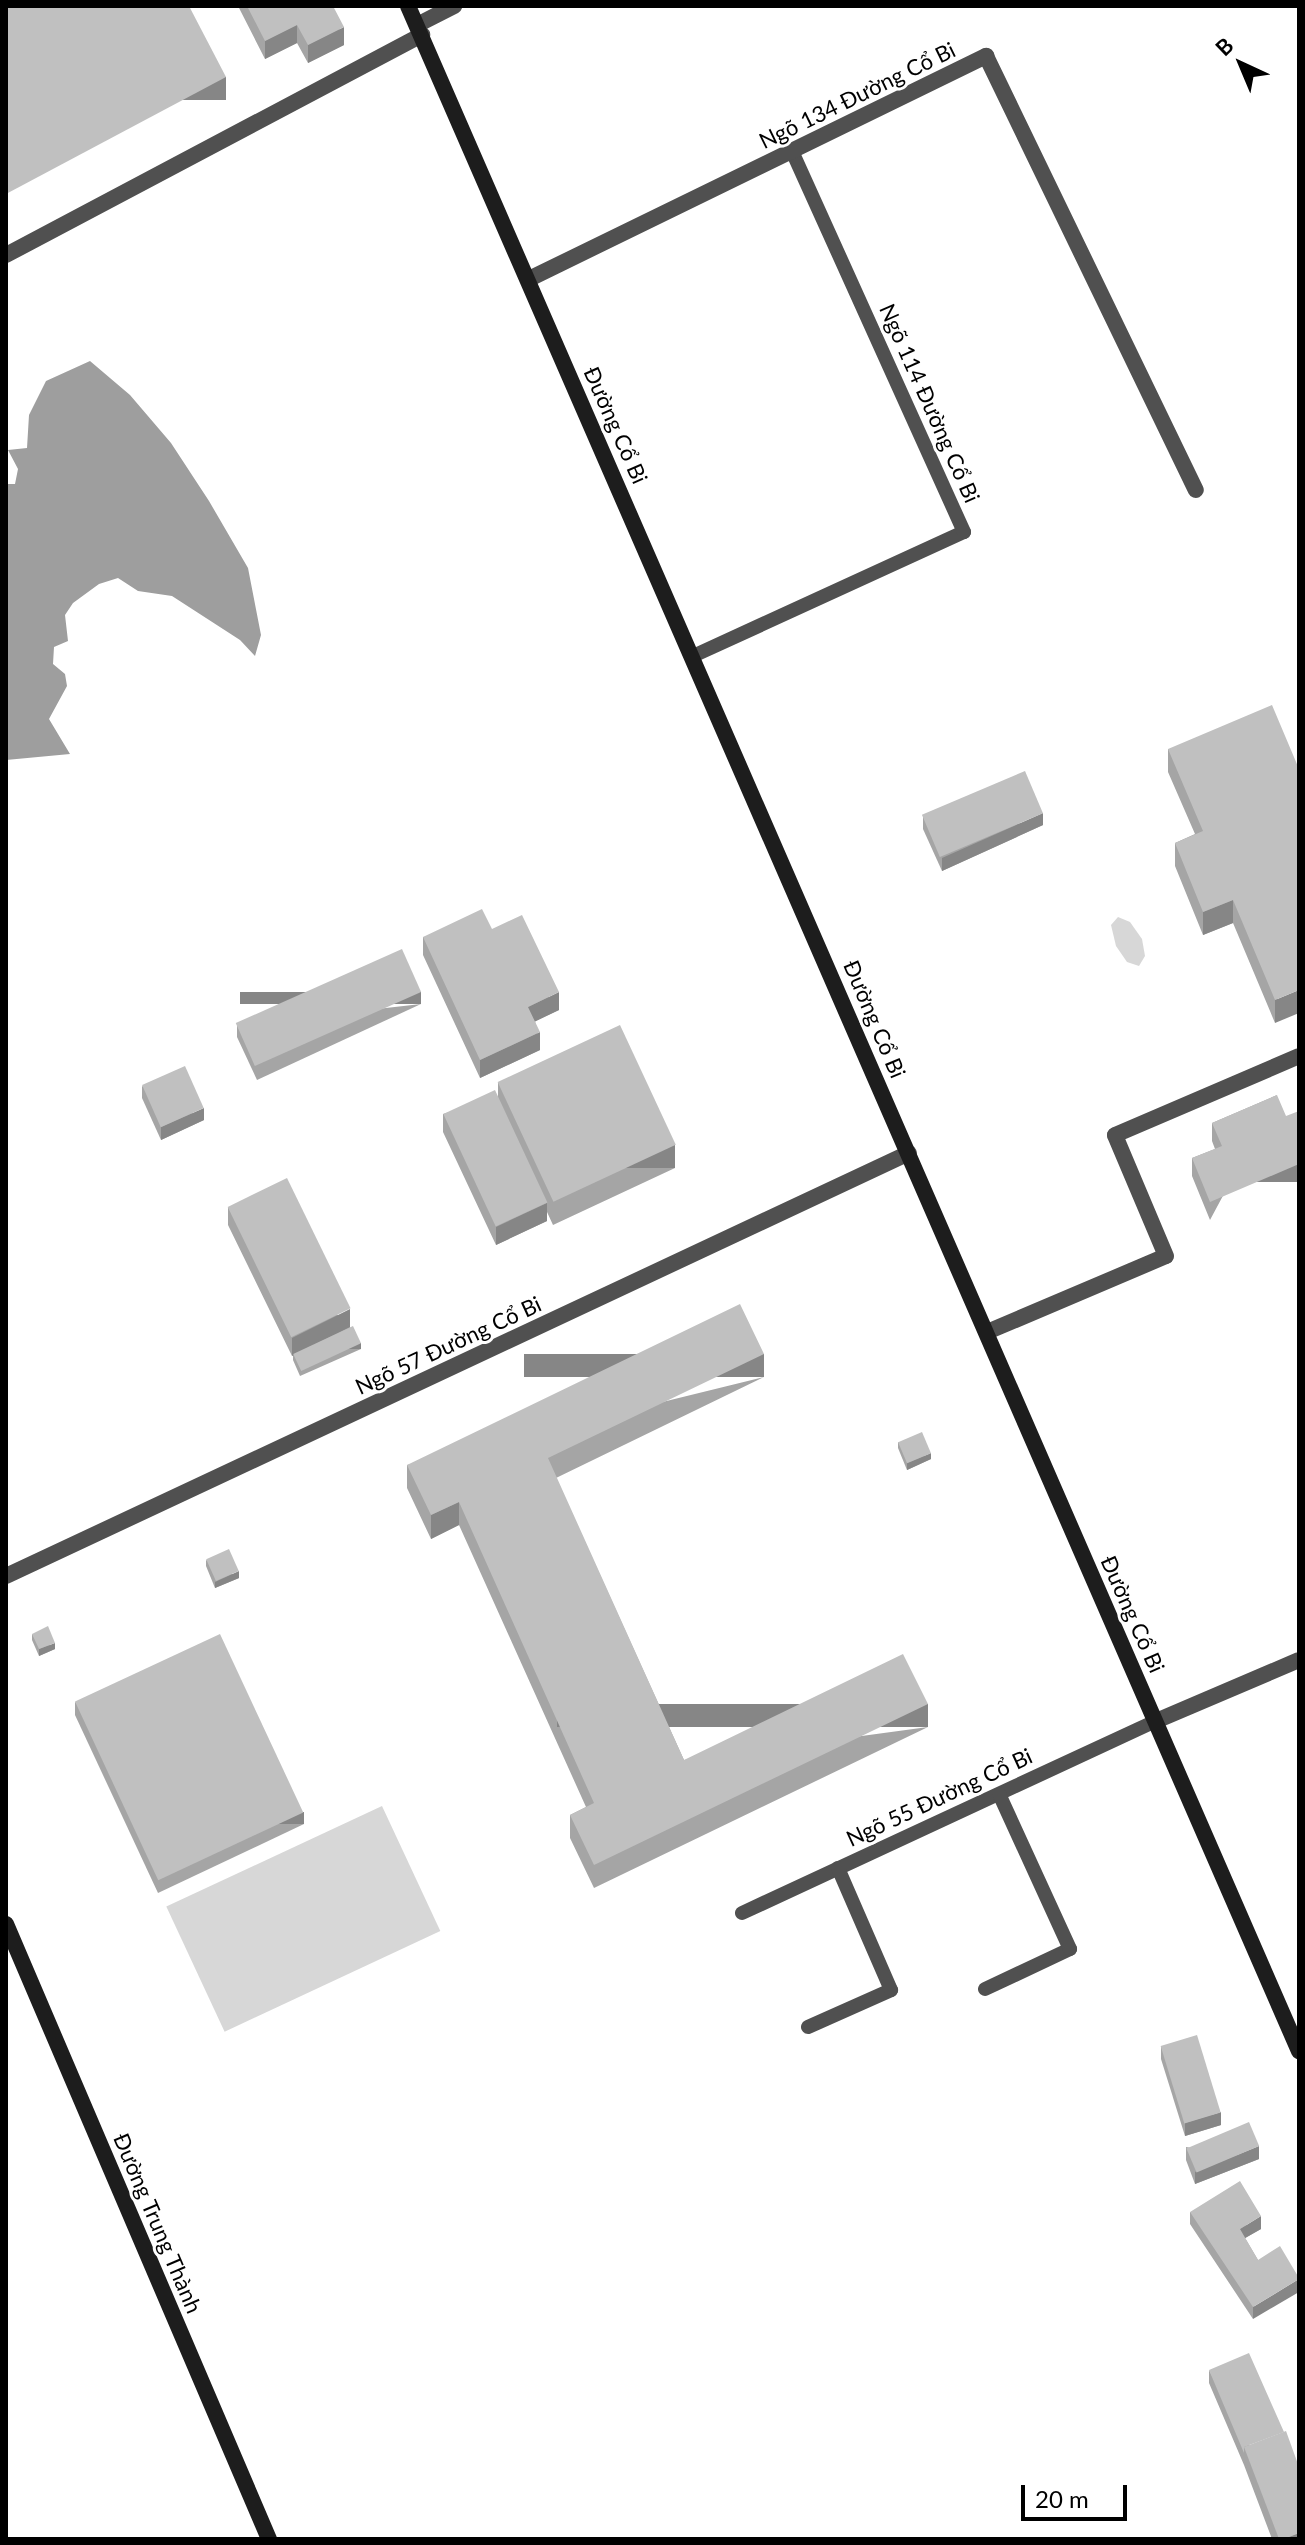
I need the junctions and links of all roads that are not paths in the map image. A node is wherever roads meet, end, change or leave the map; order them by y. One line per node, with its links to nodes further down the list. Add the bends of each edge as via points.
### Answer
1 (408, 6): 3 (main road, Đường Cổ Bi)
2 (454, 6): 3 (street)
3 (420, 30): 5 (street); 6 (main road, Đường Cổ Bi)
4 (792, 151): 6 (street, Ngõ 134 Đường Cổ Bi); 7 (street, Ngõ 134 Đường Cổ Bi, via 986,56); 8 (lane, Ngõ 114 Đường Cổ Bi, via 964,532)
5 (6, 255)
6 (529, 279): 8 (main road, Đường Cổ Bi)
7 (1196, 490)
8 (693, 656): 10 (main road, Đường Cổ Bi)
9 (1299, 1056): 11 (street, via 1115,1135 1166,1256)
10 (909, 1153): 11 (main road, Đường Cổ Bi); 12 (street, Ngõ 57 Đường Cổ Bi)
11 (987, 1332): 14 (main road, Đường Cổ Bi)
12 (6, 1576)
13 (1299, 1660): 14 (street)
14 (1156, 1721): 15 (lane, Ngõ 55 Đường Cổ Bi); 21 (main road, Đường Cổ Bi)
15 (999, 1794): 16 (lane, Ngõ 55 Đường Cổ Bi); 19 (lane, via 1070,1949)
16 (838, 1868): 17 (lane, Ngõ 55 Đường Cổ Bi); 20 (lane, via 891,1990)
17 (742, 1913)
18 (6, 1924): 22 (main road, Đường Trung Thành)
19 (985, 1989)
20 (808, 2027)
21 (1299, 2051)
22 (269, 2539)

